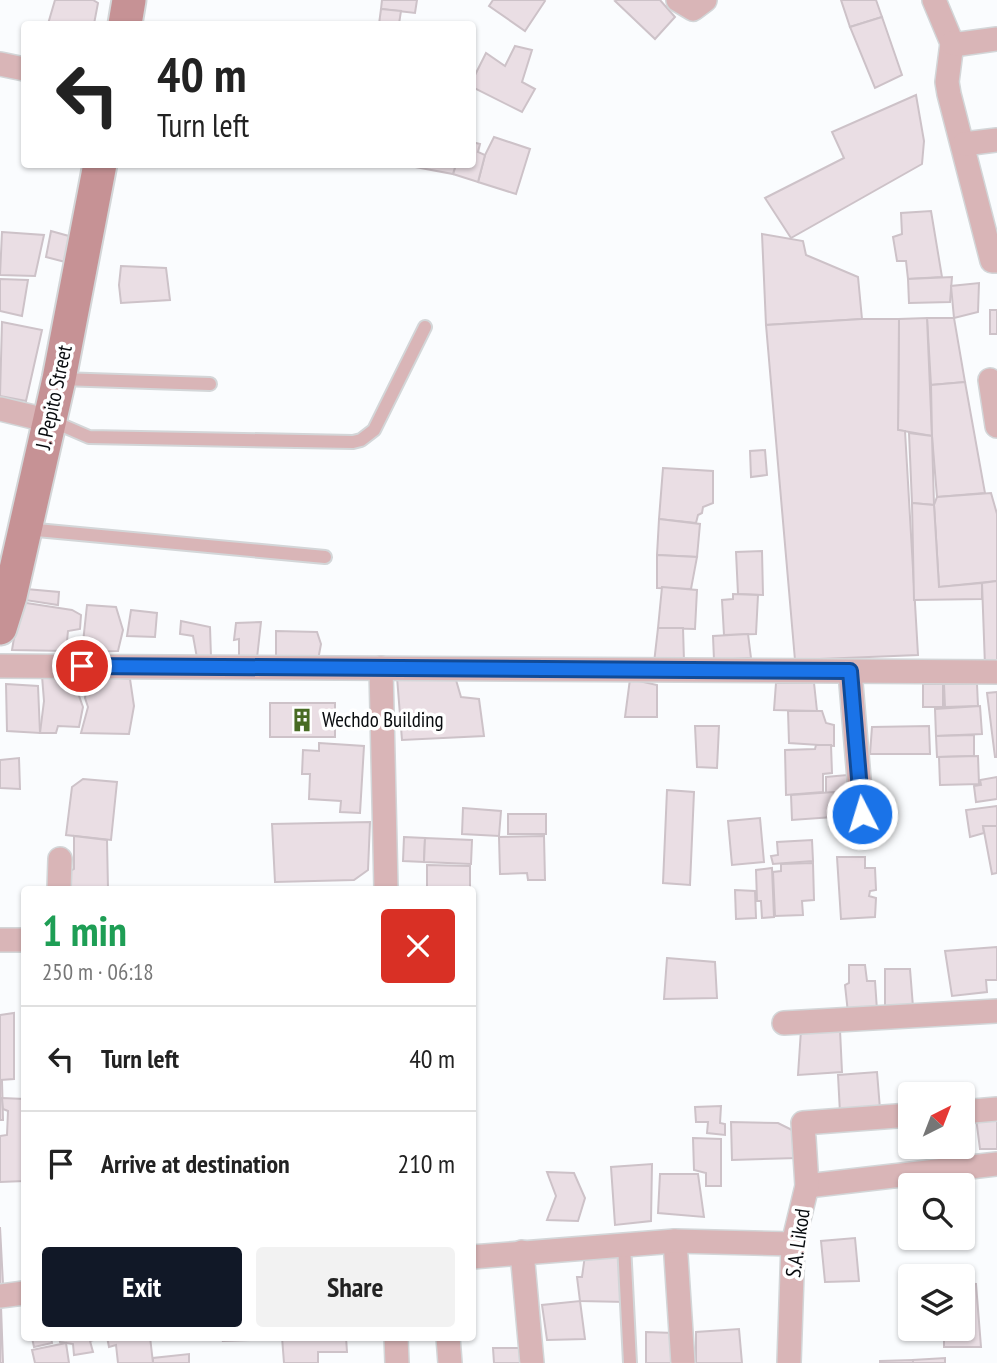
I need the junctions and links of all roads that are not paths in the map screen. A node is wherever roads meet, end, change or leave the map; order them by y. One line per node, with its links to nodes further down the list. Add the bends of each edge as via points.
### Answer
1 (129, 0): 5 (street)
2 (678, 0): 3 (street, via 692,9)
3 (705, 0)
4 (934, 0): 7 (street)
5 (126, 21)
6 (997, 39): 7 (street)
7 (952, 43): 11 (street, via 947,82)
8 (0, 64): 9 (street)
9 (21, 68)
10 (997, 140): 11 (street)
11 (964, 144): 13 (street, via 992,261)
12 (99, 168): 15 (street, J. Pepito Street)
13 (997, 261)
14 (425, 327): 19 (lane, via 374,430 354,442 89,437)
15 (59, 379): 17 (lane); 19 (street, J. Pepito Street)
16 (990, 380): 20 (street)
17 (210, 384)
18 (0, 409): 19 (street)
19 (50, 421): 21 (street, J. Pepito Street)
20 (997, 426)
21 (25, 529): 22 (lane); 23 (street, J. Pepito Street)
22 (325, 557)
23 (0, 628)
24 (0, 666): 25 (street)
25 (381, 668): 26 (street); 31 (street)
26 (850, 671): 27 (street); 28 (street)
27 (997, 672)
28 (862, 814)
29 (60, 859): 30 (street)
30 (59, 886)
31 (386, 886)
32 (0, 940): 33 (street)
33 (21, 940)
34 (997, 1011): 35 (street)
35 (784, 1023)
36 (997, 1110): 37 (street)
37 (975, 1111)
38 (898, 1116): 40 (street, S.A. Likod, via 803,1123)
39 (997, 1164): 40 (street)
40 (807, 1186): 43 (street, S.A. Likod)
41 (675, 1241): 42 (street); 43 (street); 54 (street)
42 (624, 1244): 44 (street); 53 (lane)
43 (793, 1244): 55 (street, S.A. Likod)
44 (522, 1252): 45 (street); 52 (street)
45 (476, 1257)
46 (21, 1293): 47 (street)
47 (0, 1296)
48 (396, 1341): 50 (street)
49 (448, 1341): 51 (street)
50 (397, 1363)
51 (450, 1363)
52 (532, 1363)
53 (630, 1363)
54 (683, 1363)
55 (789, 1363)

